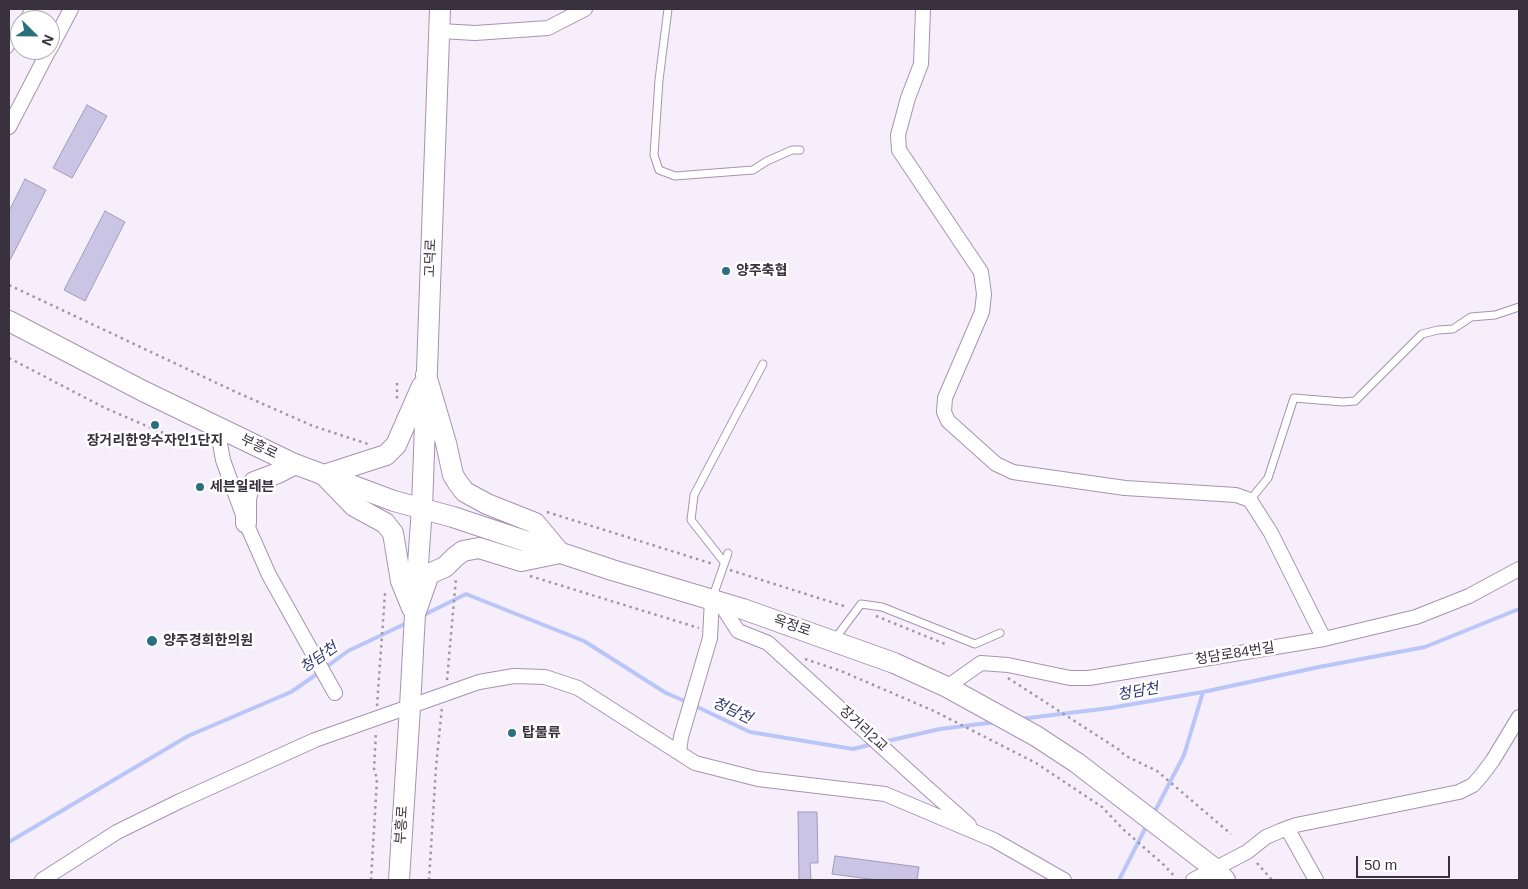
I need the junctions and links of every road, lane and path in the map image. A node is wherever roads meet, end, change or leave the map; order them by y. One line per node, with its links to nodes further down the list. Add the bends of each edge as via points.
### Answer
1 (71, 9): 6 (street)
2 (440, 9): 7 (main road, 고덕로)
3 (585, 9): 7 (street, via 548,28 475,33)
4 (668, 9): 10 (lane, via 654,155 659,170 675,176 753,170 767,160)
5 (923, 9): 22 (street, via 921,64 898,135 899,150 981,272 984,294 982,312 945,398 944,412 948,421 996,464 1013,472 1125,488 1236,495)
6 (60, 30)
7 (440, 31): 16 (main road, 고덕로)
8 (44, 60): 9 (street)
9 (9, 127)
10 (800, 150)
11 (9, 285): 19 (path, via 238,393 313,426)
12 (1519, 307): 22 (lane, via 1495,315 1471,317 1453,329 1422,334 1355,401 1294,398 1268,478)
13 (9, 321): 17 (main road, 부흥로)
14 (9, 358): 18 (path, via 105,408)
15 (763, 364): 28 (lane, via 694,494 691,520)
16 (426, 376): 21 (main road, via 396,445 386,455); 23 (main road, 고덕로); 27 (main road, via 458,483 465,492 487,504 535,523)
17 (217, 427): 20 (main road, 부흥로); 25 (street, via 223,460)
18 (184, 442)
19 (372, 445)
20 (295, 464): 21 (main road, 부흥로); 25 (main road, via 254,482 246,499)
21 (324, 475): 23 (main road, 부흥로); 34 (main road, via 354,506 385,523 393,533 402,581)
22 (1250, 500): 36 (street, via 1271,534)
23 (422, 508): 27 (main road, 옥정로); 34 (main road)
24 (542, 510): 28 (path)
25 (246, 523): 41 (street, via 269,575)
26 (728, 552): 28 (lane)
27 (560, 553): 32 (main road, 옥정로); 34 (main road, via 521,561 479,548 464,551 445,567 429,574)
28 (723, 565): 32 (lane); 33 (path)
29 (1519, 569): 36 (street, 청담로84번길, via 1469,596 1416,617)
30 (456, 574): 42 (path)
31 (385, 593): 46 (path)
32 (716, 601): 37 (main road, 옥정로); 47 (street, via 710,638); 49 (street, 장거리2교, via 738,631 768,643)
33 (857, 610): 35 (lane, via 861,604 882,607 976,644); 37 (lane); 38 (path)
34 (415, 614): 43 (main road, 부흥로)
35 (1000, 633)
36 (1324, 639): 40 (street, 청담로84번길, via 1089,678 1070,678 981,662)
37 (834, 640): 40 (main road, 옥정로)
38 (951, 646)
39 (1016, 683): 50 (path, via 1124,755 1157,771)
40 (954, 691): 52 (main road, 옥정로, via 1077,762)
41 (335, 693)
42 (444, 694): 43 (street); 47 (street, via 479,682 514,676 545,677 578,688); 58 (path)
43 (410, 707): 46 (street); 57 (main road, 부흥로)
44 (934, 711): 54 (path, via 1036,763 1102,807)
45 (1519, 717): 48 (street, via 1482,776 1459,792)
46 (376, 719): 55 (street, via 315,740 180,801 117,832); 56 (path, via 374,769 377,779)
47 (679, 752): 49 (street, via 695,763 758,779 885,794)
48 (1287, 828): 52 (street); 63 (street)
49 (978, 833): 59 (street)
50 (1231, 834)
51 (1257, 863): 53 (path)
52 (1214, 869): 60 (street)
53 (1268, 876): 61 (path); 62 (path)
54 (1176, 878)
55 (42, 880)
56 (371, 880)
57 (399, 880)
58 (429, 880)
59 (1064, 880)
60 (1193, 880)
61 (1263, 880)
62 (1272, 880)
63 (1316, 880)

